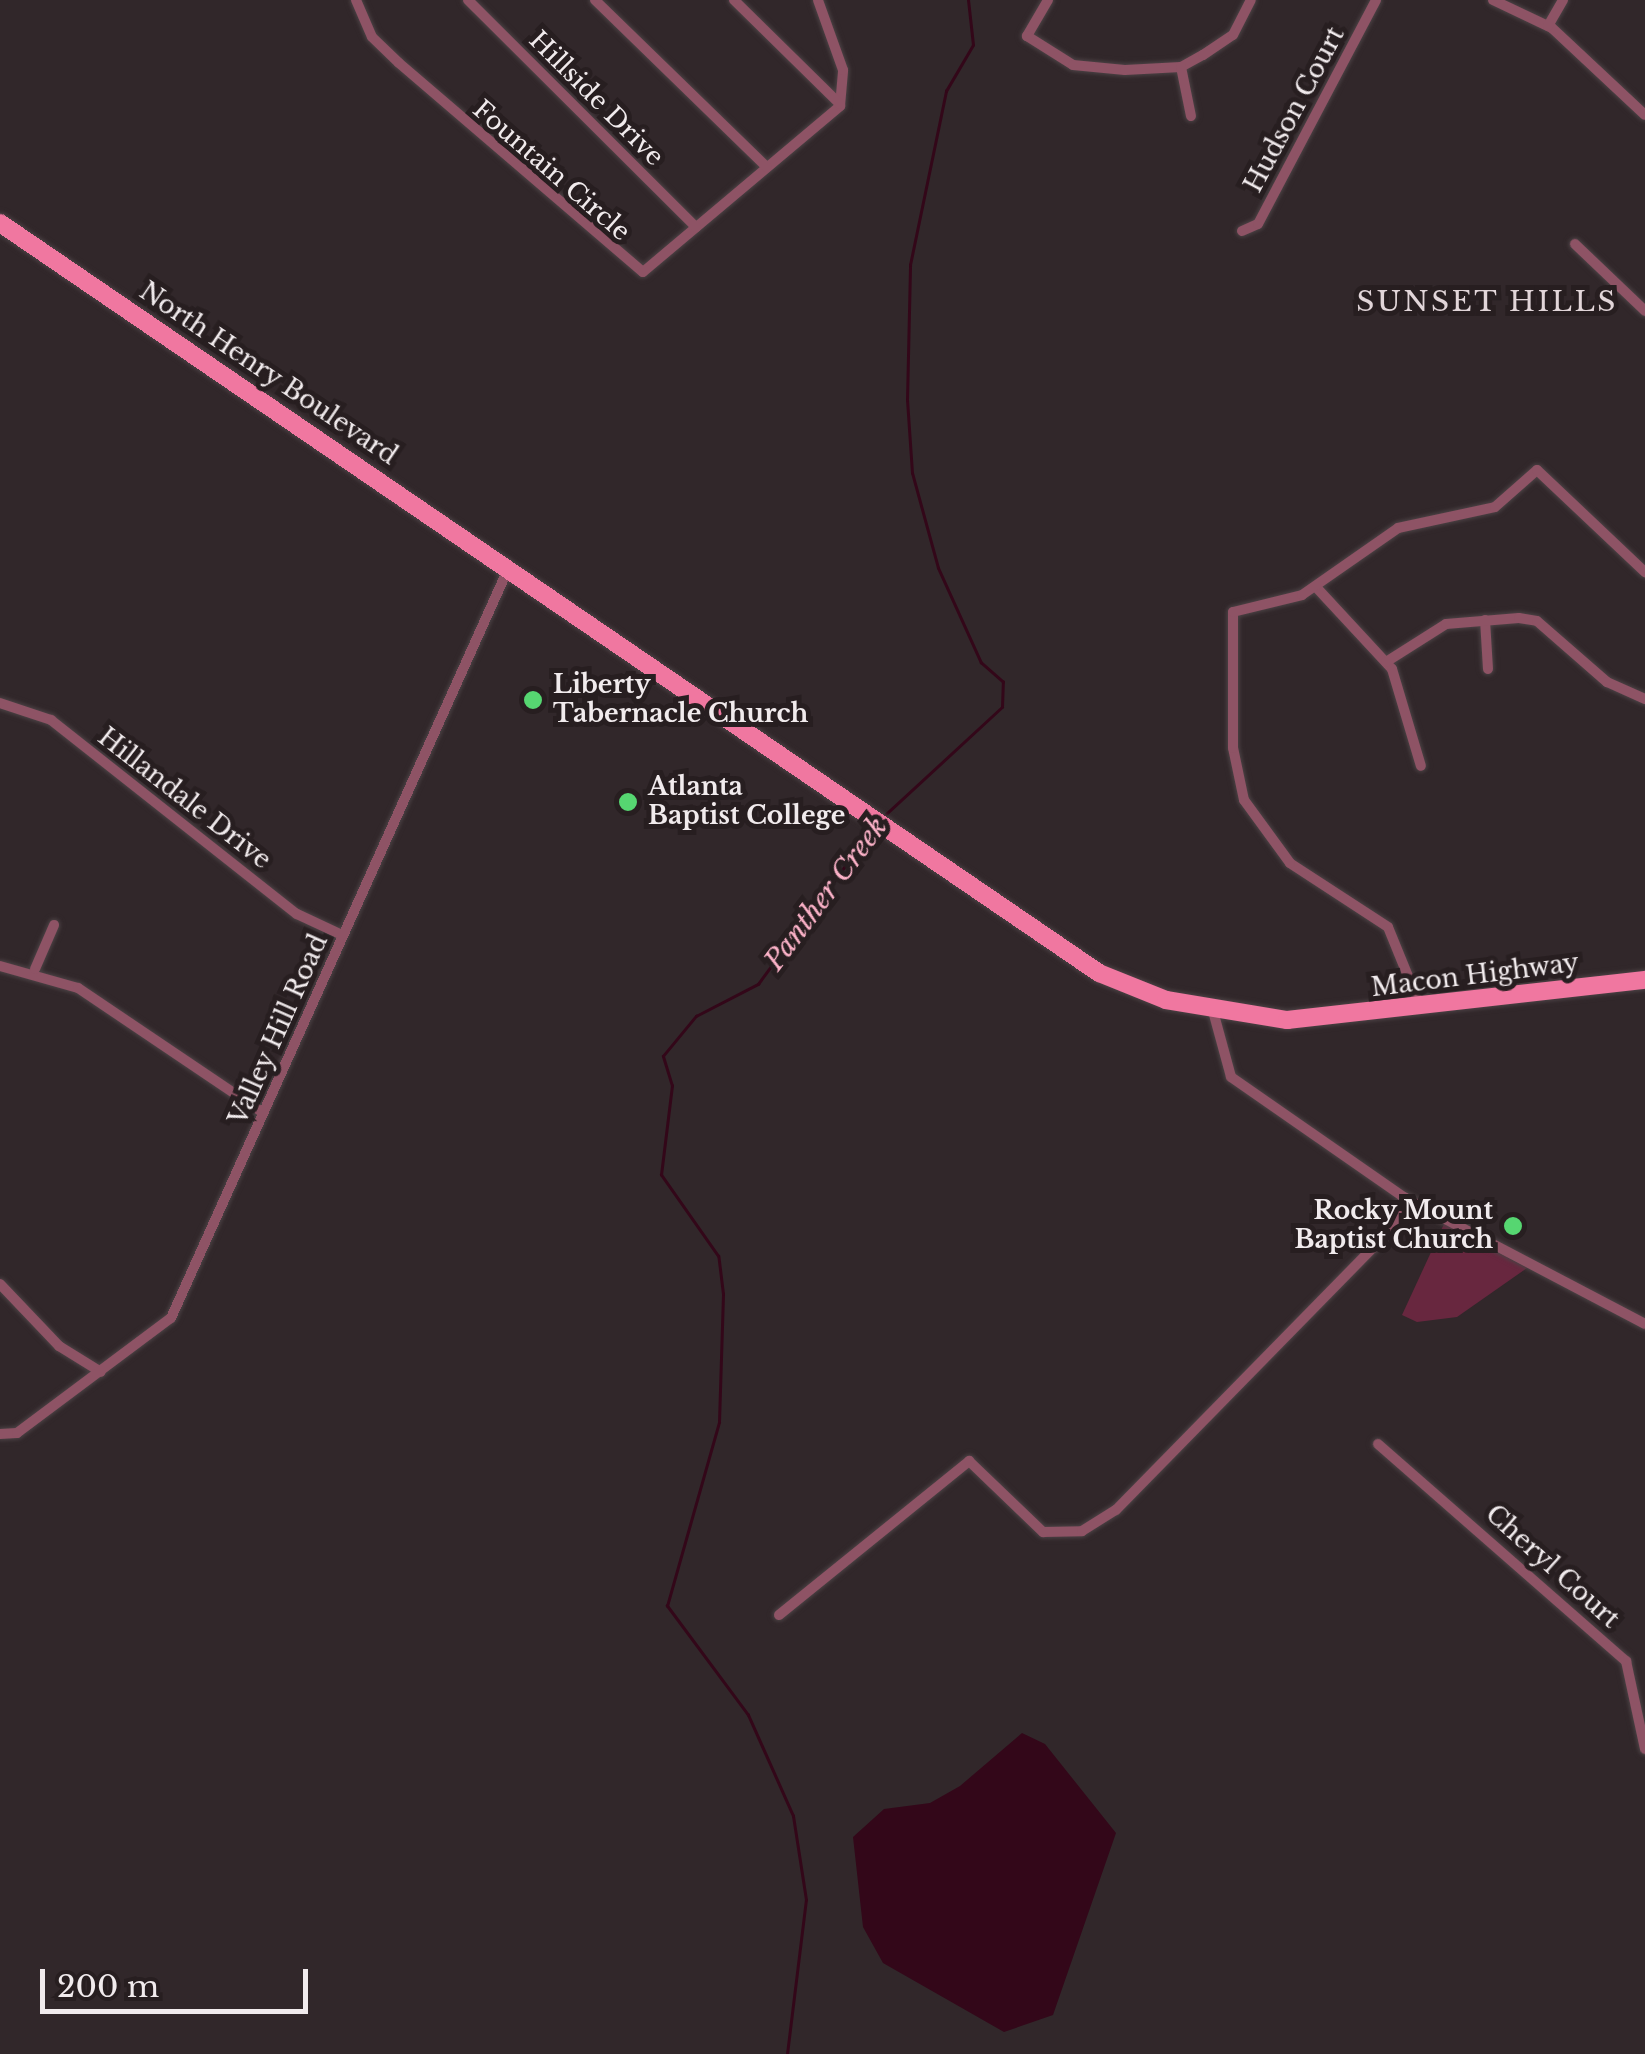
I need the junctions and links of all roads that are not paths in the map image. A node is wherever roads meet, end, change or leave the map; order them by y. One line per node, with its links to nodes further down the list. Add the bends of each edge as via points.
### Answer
1 (356, 0): 18 (street, Fountain Circle, via 385,50 620,259 643,272)
2 (468, 0): 18 (street, Hillside Drive)
3 (594, 0): 16 (street)
4 (734, 0): 13 (street)
5 (818, 0): 13 (street, via 843,70)
6 (1048, 0): 12 (street, via 1026,26 1057,59)
7 (1251, 0): 12 (street, via 1233,35)
8 (1376, 0): 19 (street, Hudson Court, via 1258,224)
9 (1493, 0): 11 (street)
10 (1563, 0): 11 (street)
11 (1548, 26): 14 (street)
12 (1181, 66): 15 (street)
13 (840, 104): 16 (street, Fountain Circle)
14 (1645, 114)
15 (1191, 116)
16 (766, 168): 18 (street, Fountain Circle)
17 (0, 222): 22 (main road, North Henry Boulevard)
18 (696, 227)
19 (1242, 232)
20 (1575, 244): 21 (street)
21 (1645, 311)
22 (509, 566): 32 (street, Valley Hill Road); 37 (main road, North Henry Boulevard, via 1038,938 1130,988)
23 (1645, 572): 24 (street, via 1537,470 1482,513 1375,540)
24 (1316, 587): 26 (street); 36 (street, via 1233,612 1233,748 1244,800 1290,863 1388,927)
25 (1485, 620): 26 (street, via 1446,624); 27 (street); 28 (street, via 1537,622 1607,682)
26 (1386, 662): 30 (street)
27 (1488, 668)
28 (1645, 698)
29 (0, 702): 32 (street, Hillandale Drive, via 51,720 297,914)
30 (1421, 766)
31 (54, 925): 34 (street)
32 (342, 934): 38 (street, Valley Hill Road)
33 (0, 966): 34 (street)
34 (35, 969): 38 (street, via 78,988)
35 (1645, 980): 36 (main road, Macon Highway)
36 (1422, 1010): 37 (main road, Macon Highway, via 1311,1020)
37 (1213, 1011): 39 (street, via 1230,1076)
38 (262, 1112): 42 (street, Valley Hill Road, via 171,1318)
39 (1405, 1198): 41 (street); 45 (street, via 1392,1228 1116,1510 1082,1531 1043,1532 969,1462)
40 (0, 1284): 42 (street, via 59,1346)
41 (1645, 1324)
42 (102, 1372): 43 (street, Valley Hill Road, via 18,1433)
43 (0, 1434)
44 (1378, 1444): 46 (street, Cheryl Court, via 1626,1661)
45 (778, 1615)
46 (1645, 1749)

